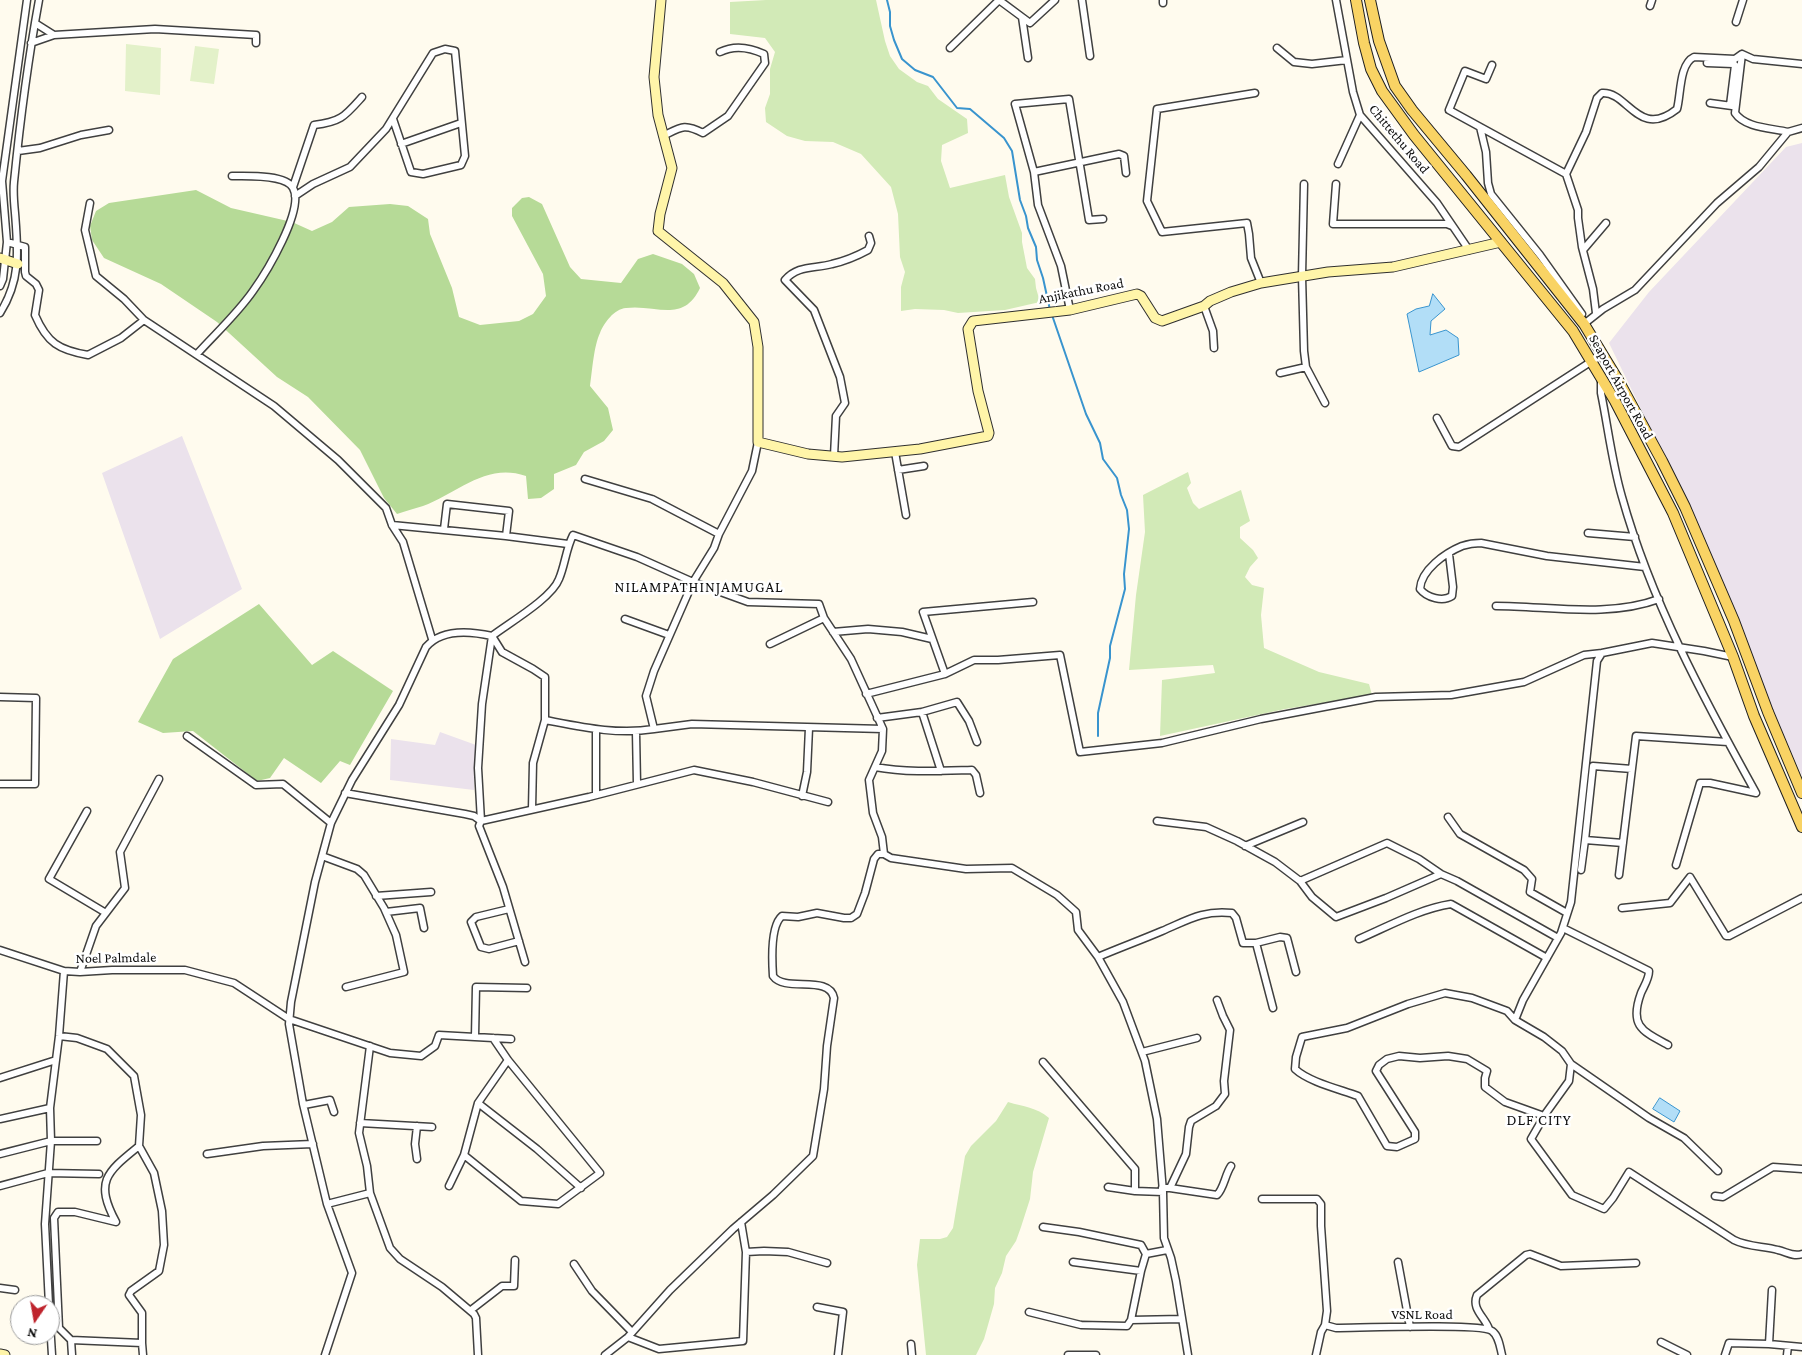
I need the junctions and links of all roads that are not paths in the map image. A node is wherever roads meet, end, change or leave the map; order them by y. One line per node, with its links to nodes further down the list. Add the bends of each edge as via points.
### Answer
1 (27, 0): 56 (street, via 2,181)
2 (39, 0): 13 (street)
3 (661, 0): 38 (street, via 654,77)
4 (999, 0): 11 (street); 17 (street)
5 (1055, 0): 11 (street, via 1030,23)
6 (1082, 0): 21 (street)
7 (1336, 0): 23 (street, Chittethu Road)
8 (1356, 0): 57 (main road, Seaport Airport Road, via 1371,69 1382,91)
9 (1370, 0): 71 (main road, Seaport Airport Road, via 1378,41 1395,86)
10 (1743, 0): 12 (street)
11 (1022, 17): 22 (street)
12 (1736, 22)
13 (35, 23): 14 (street); 15 (street)
14 (54, 35): 15 (street); 16 (street, via 155,29 256,36)
15 (31, 43): 40 (street)
16 (256, 43)
17 (950, 48)
18 (1277, 48): 23 (street, via 1294,62 1312,64)
19 (720, 52): 38 (street, via 740,47 758,51 764,54 765,64 728,116 703,133 684,126)
20 (1742, 54): 25 (street, via 1754,59); 30 (street); 45 (street, via 1735,59 1690,59 1681,83 1677,109 1654,120 1639,115 1606,93 1602,94 1597,98 1586,132)
21 (1090, 56)
22 (1028, 58)
23 (1347, 60): 31 (street, Chittethu Road)
24 (1707, 63): 30 (street, via 1735,65)
25 (1802, 64)
26 (1492, 65): 34 (street, via 1486,79 1464,71 1449,109)
27 (1255, 93): 64 (street, via 1157,110 1148,201 1162,232 1247,223 1251,258)
28 (362, 97): 49 (street, via 339,120 314,125)
29 (1710, 103): 30 (street)
30 (1733, 106): 37 (street, via 1744,122)
31 (1360, 115): 42 (street); 54 (street, Chittethu Road, via 1437,203)
32 (392, 119): 33 (street, via 432,53 445,49 455,51); 39 (street); 50 (street, via 350,167)
33 (461, 123): 39 (street); 39 (street, via 465,156 461,165 423,174 411,172)
34 (1480, 127): 45 (street); 71 (street, via 1491,194 1540,255)
35 (1802, 128): 37 (street)
36 (109, 130): 40 (street)
37 (1788, 132): 69 (street, via 1759,167 1717,204 1635,290)
38 (664, 136): 80 (street, via 672,168 658,231 723,283 754,322 758,347)
39 (401, 144)
40 (18, 151): 58 (street, via 14,184)
41 (1080, 162): 43 (street); 43 (street, via 1069,99 1015,104); 44 (street, via 1122,155); 52 (street, via 1089,220)
42 (1338, 164)
43 (1034, 172): 67 (street, via 1038,205 1061,266)
44 (1126, 173)
45 (1566, 174): 60 (street, via 1578,210)
46 (232, 176): 49 (street, via 282,179)
47 (1304, 184): 63 (street)
48 (1336, 184): 54 (street, via 1333,224 1446,224)
49 (293, 187): 50 (street)
50 (295, 196): 73 (street, via 287,233 252,292)
51 (90, 203): 70 (street, via 85,230 96,276)
52 (1102, 219)
53 (1606, 223): 60 (street)
54 (1453, 227): 59 (street, Chittethu Road)
55 (869, 236): 82 (street, via 868,250 857,256 792,272 785,280 814,310 840,377 845,403 836,416)
56 (7, 242): 58 (street); 61 (street)
57 (1501, 242): 59 (street, Anjikathu Road); 74 (main road, Seaport Airport Road, via 1573,331)
58 (18, 244): 62 (street); 70 (street, via 26,249 26,276 39,290 35,315 53,344 88,355 121,338)
59 (1469, 250): 63 (street, Anjikathu Road, via 1393,267)
60 (1583, 250): 69 (street)
61 (3, 259): 62 (street); 65 (street)
62 (18, 264): 68 (street, via 14,283)
63 (1302, 276): 64 (street, Anjikathu Road); 75 (street)
64 (1261, 283): 66 (street, Anjikathu Road, via 1232,292)
65 (0, 286)
66 (1204, 306): 67 (street, Anjikathu Road, via 1162,320 1155,318 1137,294); 72 (street, via 1213,331)
67 (1070, 310): 81 (street, Anjikathu Road, via 971,322 968,330 989,435)
68 (0, 313)
69 (1596, 313): 71 (street)
70 (144, 320): 73 (street)
71 (1586, 323): 133 (main road, Seaport Airport Road, via 1685,507)
72 (1214, 348)
73 (197, 354): 87 (street, via 274,406 338,460 386,508)
74 (1592, 361): 77 (main road, Seaport Airport Road); 79 (street, via 1459,447 1452,446)
75 (1306, 367): 76 (street); 78 (street)
76 (1280, 373)
77 (1601, 377): 92 (street, via 1601,393 1620,488); 110 (main road, Seaport Airport Road, via 1673,512)
78 (1325, 403)
79 (1437, 418)
80 (758, 442): 82 (street, Anjikathu Road, via 808,454); 90 (street, via 752,471)
81 (895, 452): 82 (street, Anjikathu Road); 84 (street)
82 (834, 456)
83 (924, 466): 84 (street)
84 (898, 470): 86 (street)
85 (585, 479): 90 (street, via 652,499)
86 (906, 515)
87 (392, 525): 88 (street); 105 (street, via 404,542)
88 (444, 529): 91 (street); 91 (street, via 447,504 509,511)
89 (1588, 533): 92 (street)
90 (718, 534): 96 (street, via 714,548)
91 (506, 536): 93 (street)
92 (1635, 537): 95 (street)
93 (568, 544): 96 (street, via 573,535 637,557); 104 (street, via 559,580 548,595)
94 (1448, 554): 94 (street, via 1425,574 1420,584 1422,593 1447,599 1452,596); 95 (street, via 1463,546 1481,543 1547,556)
95 (1645, 567): 97 (street)
96 (693, 582): 100 (street, via 748,602 819,604); 103 (street)
97 (1659, 599): 99 (street, via 1644,604 1594,609); 108 (street)
98 (1033, 602): 106 (street, via 923,612)
99 (1496, 606)
100 (824, 618): 102 (street); 107 (street)
101 (625, 619): 103 (street)
102 (833, 632): 106 (street, via 868,629); 112 (street, via 851,659)
103 (669, 635): 119 (street, via 646,696)
104 (492, 636): 105 (street, via 472,632); 116 (street, via 502,652 544,677); 140 (street, via 482,704 478,768)
105 (432, 639): 131 (street, via 399,705)
106 (932, 639): 111 (street)
107 (770, 644)
108 (1680, 647): 109 (street, via 1652,643); 110 (street); 124 (street)
109 (1602, 653): 111 (street, via 1584,655 1524,682 1451,695 1376,697 1261,719 1162,743 1080,752 1060,655 974,660); 162 (street, via 1597,661)
110 (1733, 657): 144 (main road, Seaport Airport Road, via 1754,716)
111 (945, 674): 112 (street)
112 (866, 694): 115 (street)
113 (0, 698): 129 (street, via 36,698 36,784)
114 (922, 712): 115 (street); 123 (street, via 957,702); 127 (street)
115 (877, 718): 118 (street)
116 (545, 720): 120 (street); 137 (street, via 533,763)
117 (809, 728): 118 (street); 119 (street, via 692,724); 135 (street, via 807,772)
118 (882, 728): 125 (street, via 882,751)
119 (654, 729): 121 (street)
120 (596, 730): 121 (street); 134 (street)
121 (636, 732): 130 (street)
122 (187, 736): 142 (street, via 256,786 283,784)
123 (977, 742)
124 (1728, 742): 126 (street, via 1636,736); 150 (street, via 1756,793 1700,783)
125 (875, 767): 127 (street); 148 (street, via 869,780 873,813)
126 (1632, 769): 145 (street, via 1593,766); 146 (street)
127 (941, 771): 132 (street, via 972,770)
128 (159, 779): 161 (street, via 120,852 125,888)
129 (0, 784)
130 (637, 784): 134 (street); 135 (street, via 694,770)
131 (346, 793): 140 (street, via 465,814); 142 (street)
132 (980, 793)
133 (1802, 793)
134 (596, 795): 137 (street)
135 (802, 796): 136 (street)
136 (828, 802)
137 (532, 810): 140 (street)
138 (87, 811): 161 (street, via 49,879)
139 (1448, 818): 162 (street, via 1460,834 1524,870 1532,879 1530,892)
140 (481, 821): 159 (street, via 479,826)
141 (1157, 821): 147 (street, via 1206,826)
142 (331, 822): 149 (street)
143 (1303, 822): 147 (street)
144 (1802, 827)
145 (1585, 840): 146 (street); 151 (street)
146 (1623, 843): 153 (street)
147 (1245, 846): 154 (street, via 1275,862)
148 (884, 854): 170 (street, via 891,858 966,869 1012,868 1057,895 1076,912 1078,930); 228 (street, via 874,858 861,909 852,918 817,913 782,916 776,925 774,978 826,987 833,993 824,1089 813,1156)
149 (322, 856): 156 (street, via 357,869); 180 (street)
150 (1676, 865)
151 (1581, 870)
152 (1441, 874): 154 (street, via 1387,842); 154 (street, via 1336,917 1312,898); 165 (street)
153 (1619, 875)
154 (1300, 881)
155 (431, 892): 156 (street)
156 (376, 896): 160 (street)
157 (1802, 898): 158 (street, via 1729,936 1726,936 1690,877 1670,903)
158 (1622, 908)
159 (509, 909): 167 (street); 167 (street, via 476,917 470,922 484,949)
160 (386, 912): 163 (street, via 420,908); 176 (street, via 396,935 404,972)
161 (106, 913): 174 (street, via 96,926)
162 (1568, 913): 164 (street)
163 (424, 928)
164 (1563, 928): 165 (street); 187 (street, via 1649,971 1636,1017 1642,1030)
165 (1558, 938): 171 (street)
166 (1359, 939): 171 (street, via 1424,911 1451,904)
167 (519, 941): 172 (street)
168 (1256, 943): 170 (street, via 1242,943 1236,918 1232,913 1218,912 1195,916); 175 (street, via 1280,936 1287,938); 179 (street)
169 (0, 950): 173 (street, Noel Palmdale)
170 (1098, 957): 189 (street, via 1123,1002)
171 (1547, 958): 181 (street)
172 (525, 962)
173 (64, 971): 174 (street, Noel Palmdale); 182 (street)
174 (80, 972): 180 (street, Noel Palmdale, via 186,970 234,983)
175 (1296, 972)
176 (346, 987)
177 (527, 988): 183 (street, via 476,987)
178 (1217, 1000): 221 (street, via 1230,1030 1224,1094 1216,1106 1191,1121 1186,1154)
179 (1274, 1008)
180 (289, 1019): 188 (street, Noel Palmdale); 196 (street)
181 (1515, 1020): 193 (street, via 1544,1037); 199 (street, via 1506,1011 1472,998 1445,993 1347,1028 1302,1037 1295,1069 1358,1096 1387,1146 1397,1147 1415,1139 1414,1132 1376,1071 1386,1059 1398,1056 1467,1059 1487,1071 1485,1087 1504,1102)
182 (59, 1036): 190 (street); 207 (street, via 76,1038 107,1049 134,1076 142,1115)
183 (476, 1037): 184 (street); 188 (street, Noel Palmdale, via 439,1035 435,1046 421,1056 390,1053)
184 (494, 1038): 186 (street); 191 (street)
185 (1197, 1038): 189 (street)
186 (511, 1039)
187 (1668, 1045)
188 (370, 1046): 201 (street)
189 (1142, 1052): 222 (street, via 1158,1119)
190 (56, 1060): 194 (street); 197 (street)
191 (508, 1060): 195 (street); 220 (street, via 600,1173)
192 (1043, 1062): 223 (street, via 1135,1169)
193 (1571, 1064): 199 (street, via 1569,1081); 214 (street, via 1648,1118 1684,1138)
194 (0, 1078)
195 (478, 1103): 210 (street); 220 (street)
196 (304, 1105): 198 (street, via 330,1100); 206 (street)
197 (50, 1108): 200 (street); 204 (street)
198 (334, 1112)
199 (1544, 1116): 233 (street, via 1532,1142 1572,1195 1604,1209 1629,1172 1734,1240 1745,1245)
200 (0, 1118)
201 (360, 1123): 202 (street); 224 (street)
202 (417, 1126): 203 (street); 211 (street)
203 (432, 1127)
204 (51, 1141): 205 (street); 208 (street); 215 (street)
205 (97, 1141)
206 (313, 1144): 209 (street, via 263,1146); 227 (street)
207 (139, 1146): 254 (street, via 113,1167 104,1186 107,1206 116,1222 75,1212 58,1212 54,1218 60,1328); 256 (street, via 154,1173 162,1211 164,1245 159,1271 129,1295 142,1313)
208 (0, 1154)
209 (208, 1154)
210 (464, 1155): 218 (street); 220 (street, via 521,1201 558,1204)
211 (417, 1159)
212 (1231, 1166): 221 (street, via 1217,1196)
213 (1802, 1169): 225 (street, via 1773,1167 1723,1197)
214 (1718, 1171)
215 (48, 1173): 216 (street); 217 (street); 244 (street, via 45,1224)
216 (99, 1174)
217 (0, 1186)
218 (448, 1186)
219 (1108, 1187): 223 (street)
220 (581, 1188)
221 (1170, 1188): 222 (street)
222 (1162, 1190): 223 (street); 230 (street)
223 (1135, 1191)
224 (370, 1193): 227 (street); 246 (street, via 390,1248 400,1259)
225 (1715, 1196)
226 (1262, 1199): 250 (street, via 1317,1199 1321,1204 1327,1303)
227 (327, 1204): 266 (street, via 352,1273)
228 (741, 1222): 231 (street); 253 (street, via 670,1290)
229 (1043, 1227): 232 (street, via 1141,1245)
230 (1167, 1250): 232 (street); 248 (street)
231 (746, 1252): 237 (street, via 788,1252); 261 (street, via 743,1341)
232 (1146, 1254): 240 (street)
233 (1802, 1254)
234 (515, 1260): 246 (street, via 514,1286 502,1286)
235 (1073, 1262): 240 (street)
236 (1398, 1262): 251 (street)
237 (827, 1263)
238 (1636, 1263): 252 (street, via 1561,1266 1526,1255 1477,1295 1478,1312)
239 (574, 1264): 253 (street, via 592,1291)
240 (1141, 1271): 249 (street)
241 (0, 1288): 242 (street)
242 (15, 1290)
243 (1772, 1290): 258 (street)
244 (49, 1295)
245 (817, 1307): 269 (street, via 844,1312)
246 (471, 1310): 267 (street, via 476,1318)
247 (1029, 1312): 249 (street, via 1081,1325 1127,1326)
248 (1182, 1319): 249 (street); 273 (street)
249 (1130, 1320)
250 (1325, 1325): 251 (street, VSNL Road, via 1345,1328); 274 (street)
251 (1410, 1327): 252 (street, VSNL Road)
252 (1489, 1329): 275 (street, via 1497,1337)
253 (630, 1335): 261 (street); 268 (street)
254 (71, 1340): 256 (street); 264 (street)
255 (1661, 1342): 276 (street)
256 (142, 1343): 265 (street)
257 (911, 1344): 270 (street)
258 (1769, 1344): 259 (street); 277 (street, via 1729,1343)
259 (1788, 1346): 260 (street); 278 (street)
260 (1802, 1347)
261 (672, 1352)
262 (0, 1354): 263 (street)
263 (5, 1355)
264 (72, 1355)
265 (143, 1355)
266 (325, 1355)
267 (478, 1355)
268 (604, 1355)
269 (838, 1355)
270 (912, 1355)
271 (1068, 1355): 272 (street)
272 (1096, 1355)
273 (1188, 1355)
274 (1316, 1355)
275 (1502, 1355)
276 (1687, 1355)
277 (1725, 1355)
278 (1787, 1355)

